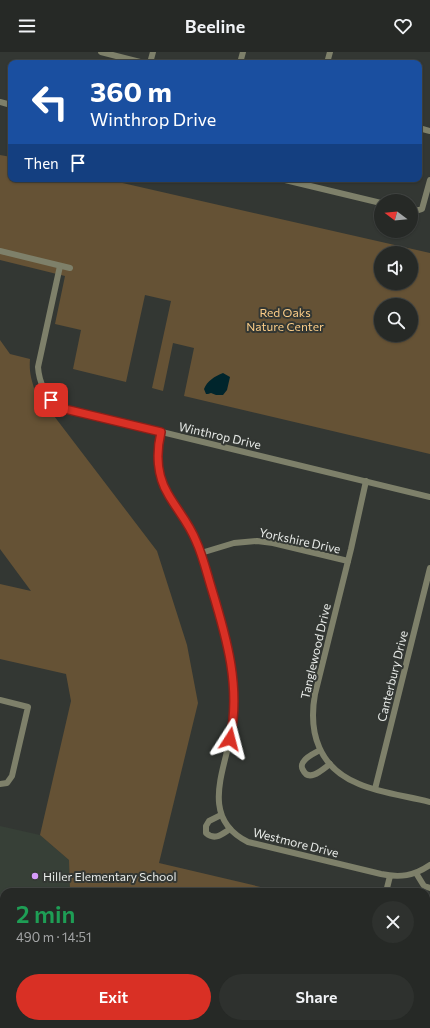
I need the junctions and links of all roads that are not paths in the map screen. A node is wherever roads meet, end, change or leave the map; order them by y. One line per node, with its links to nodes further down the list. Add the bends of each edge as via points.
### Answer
1 (101, 52): 2 (street)
2 (132, 60)
3 (430, 180): 6 (street, via 422,208)
4 (300, 182): 5 (street)
5 (374, 201)
6 (418, 210)
7 (0, 251): 8 (street)
8 (60, 266): 9 (street); 10 (street, Winthrop Drive, via 39,360 38,377 41,385 59,407)
9 (70, 268)
10 (161, 432): 11 (street, Winthrop Drive); 13 (street, Westmore Drive, via 158,459 162,480 168,495 191,529)
11 (366, 482): 12 (street, Winthrop Drive); 14 (street, Tanglewood Drive)
12 (430, 497)
13 (201, 553): 14 (street, Yorkshire Drive, via 234,543 257,541); 22 (street, Westmore Drive, via 226,636 234,686 232,730 218,791)
14 (348, 561): 17 (street, Tanglewood Drive, via 313,705 314,733)
15 (430, 568): 20 (street, Canterbury Drive)
16 (0, 700): 19 (street, via 28,707 12,776 6,784)
17 (320, 750): 18 (street, Tanglewood Drive); 18 (street, via 304,761 304,772 314,774)
18 (330, 764): 20 (street, Tanglewood Drive, via 348,779)
19 (0, 784)
20 (375, 789): 21 (street, Tanglewood Drive)
21 (430, 802)
22 (221, 815): 23 (street, Westmore Drive); 23 (street, via 209,821 206,834 216,837)
23 (230, 829): 26 (street, Westmore Drive, via 254,844)
24 (430, 865): 25 (street, Westmore Drive)
25 (416, 873): 26 (street, Westmore Drive, via 401,877); 28 (street, via 424,886)
26 (390, 876): 27 (street)
27 (387, 888)
28 (430, 888)

